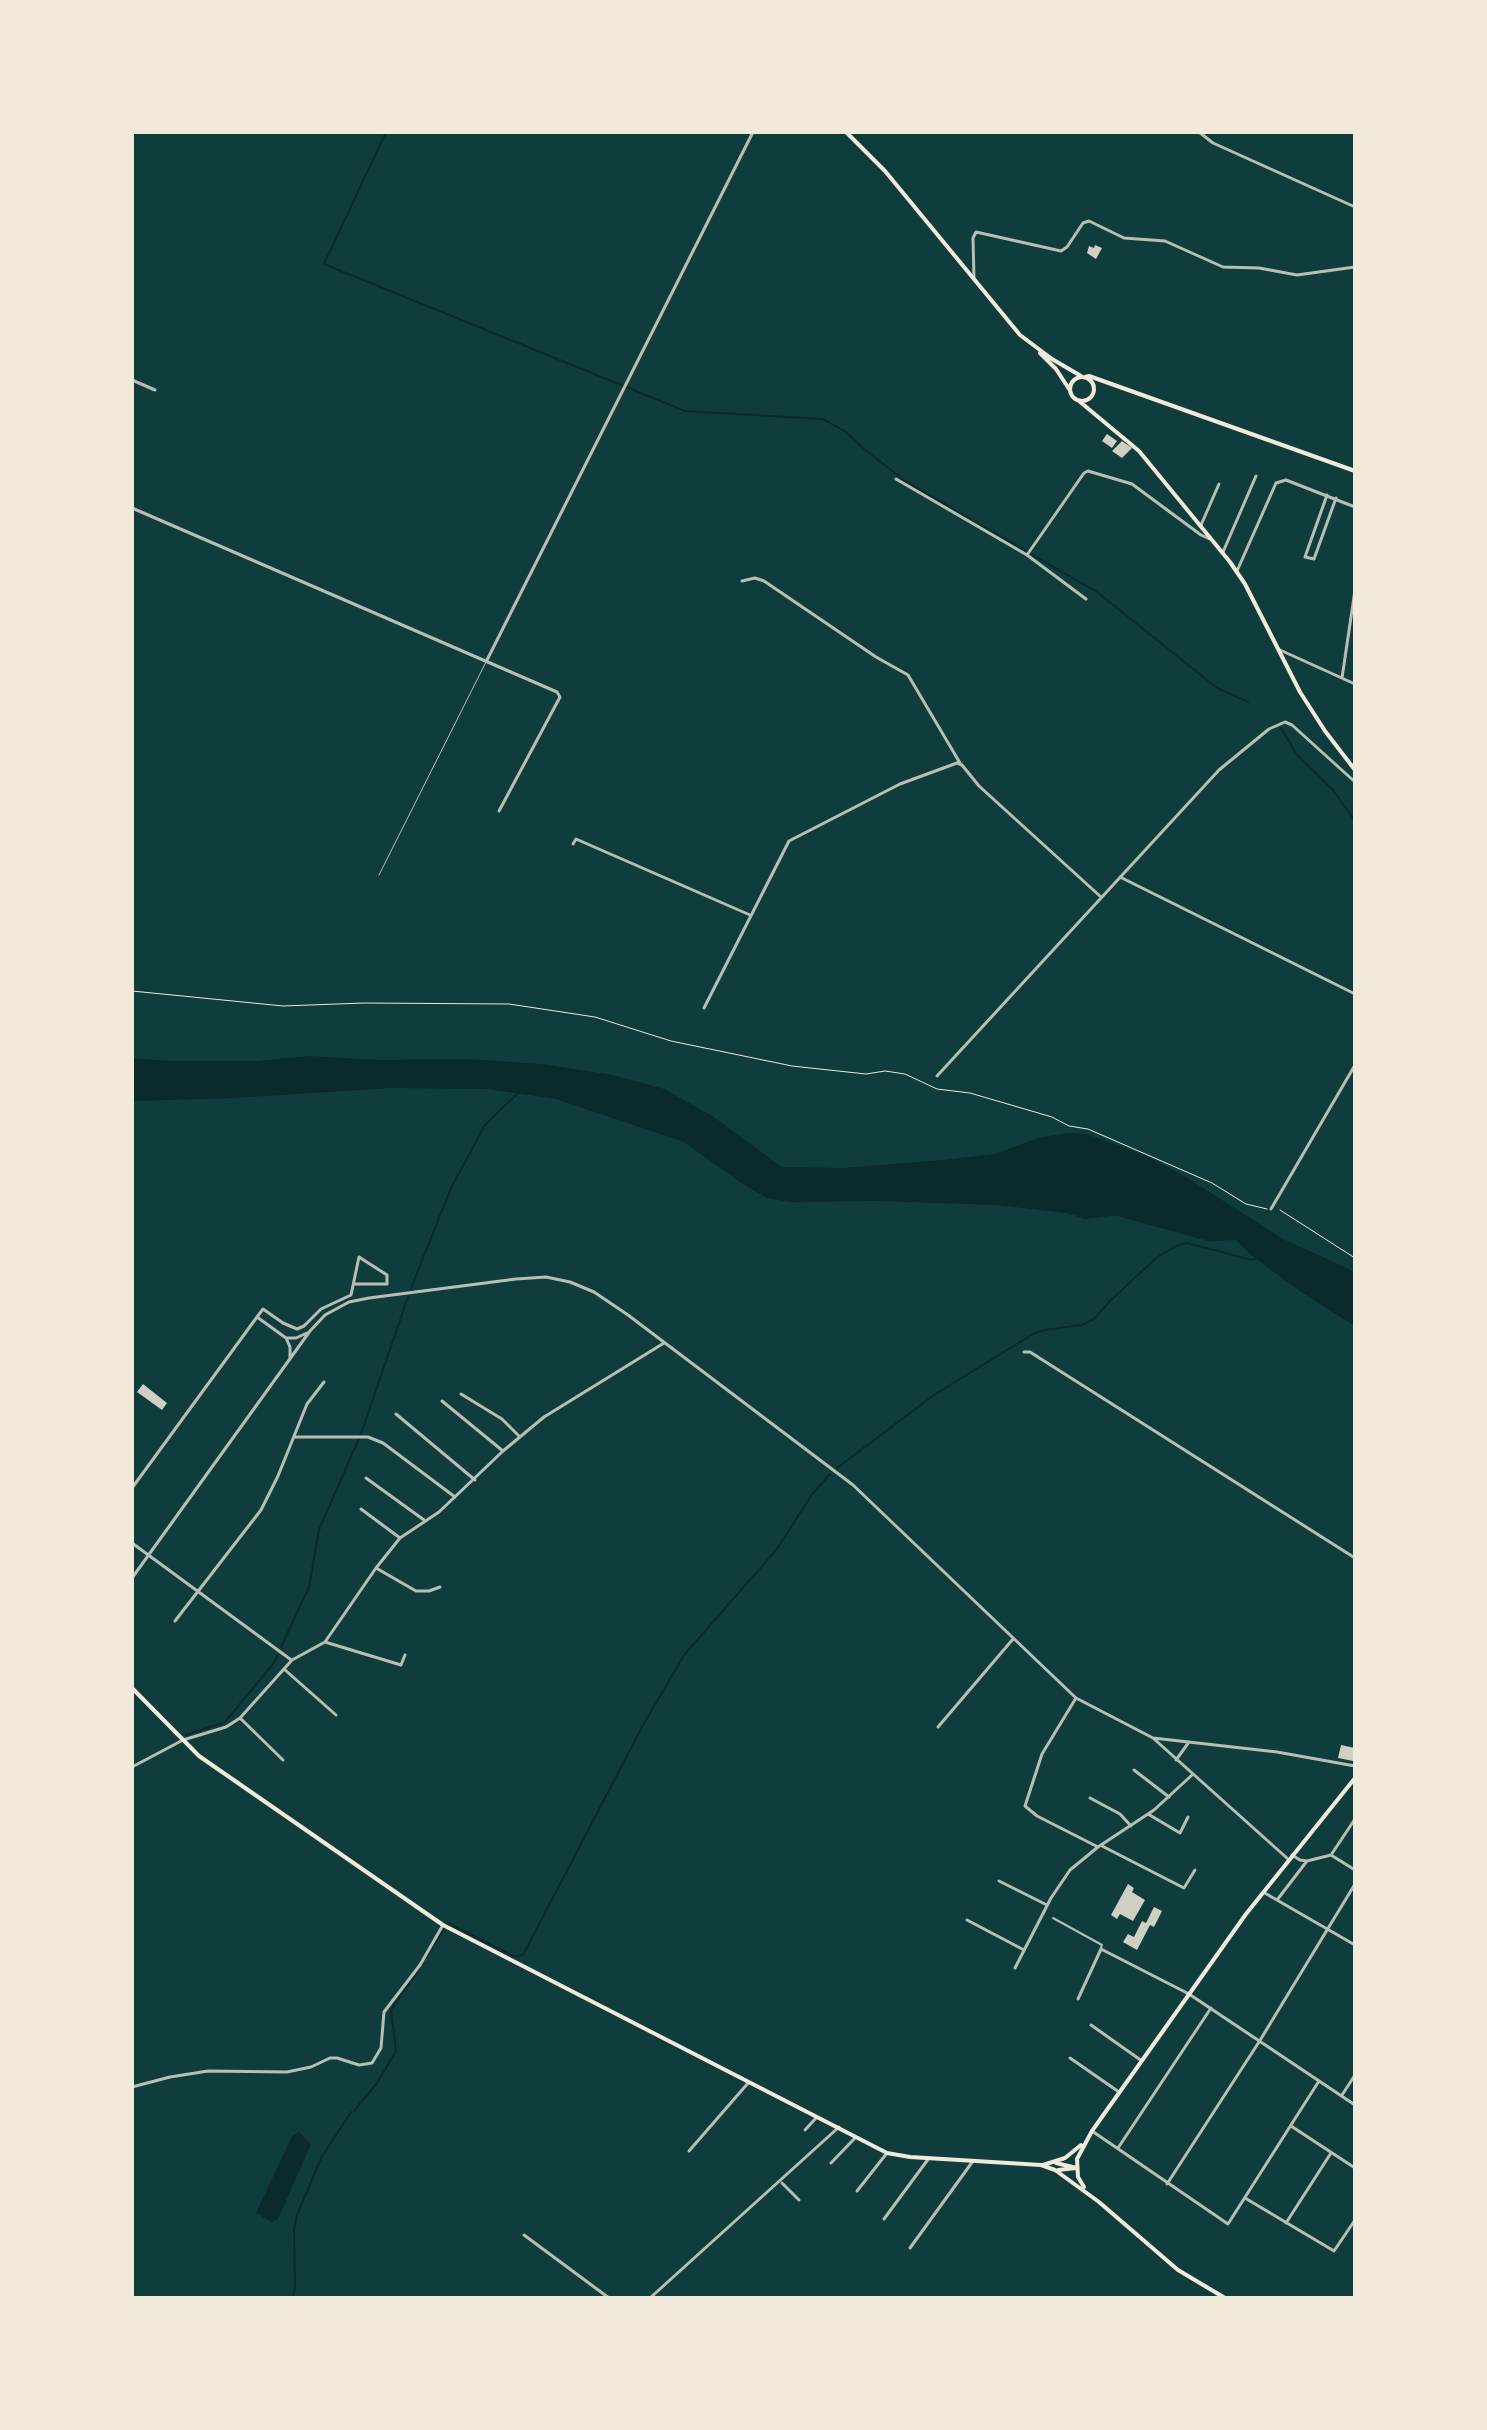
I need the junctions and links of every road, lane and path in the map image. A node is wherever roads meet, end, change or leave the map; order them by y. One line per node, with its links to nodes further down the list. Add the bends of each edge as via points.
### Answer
1 (753, 132): 34 (street)
2 (846, 132): 6 (main road)
3 (1199, 132): 4 (street)
4 (1355, 207)
5 (1355, 267): 6 (street, via 1297,275 1223,267 1165,241 1124,238 1089,221 1061,251 976,232)
6 (974, 279): 7 (main road)
7 (1036, 347): 8 (main road); 13 (main road)
8 (1083, 377): 10 (main road); 11 (main road); 13 (main road, via 1072,382)
9 (132, 380): 12 (street)
10 (1103, 381): 11 (main road); 17 (main road)
11 (1094, 385): 14 (main road)
12 (155, 390)
13 (1070, 391): 15 (main road)
14 (1090, 398): 15 (main road); 16 (main road)
15 (1079, 401): 16 (main road)
16 (1096, 414): 25 (main road, via 1139,451)
17 (1355, 471)
18 (1256, 476): 27 (street)
19 (896, 479): 28 (street)
20 (1219, 484): 25 (street)
21 (1327, 495): 22 (street); 22 (street, via 1305,557 1314,559); 29 (street, via 1286,480 1276,483)
22 (1336, 498): 23 (street)
23 (1355, 507)
24 (132, 508): 34 (street)
25 (1201, 525): 26 (main road)
26 (1214, 541): 27 (main road); 28 (street, via 1132,484 1088,471)
27 (1223, 552): 29 (main road)
28 (1028, 553): 32 (street)
29 (1237, 571): 33 (main road)
30 (742, 581): 37 (street, via 764,581 908,675)
31 (1355, 590): 35 (street)
32 (1086, 599)
33 (1277, 649): 35 (street); 38 (main road)
34 (487, 660): 40 (street, via 560,697); 42 (lane)
35 (1342, 678): 36 (street)
36 (1355, 684)
37 (960, 763): 44 (street); 45 (street, via 900,784 789,841)
38 (1355, 770)
39 (1355, 782): 43 (street, via 1292,725 1278,724 1219,770)
40 (499, 811)
41 (573, 844): 45 (street, via 576,839)
42 (379, 875)
43 (1120, 877): 44 (street); 47 (street)
44 (1101, 897): 50 (street)
45 (750, 916): 48 (street)
46 (132, 991): 51 (path, via 283,1006 509,1004 595,1017 671,1041 792,1066 905,1074 937,1089 970,1093 1088,1129 1212,1183 1246,1204)
47 (1355, 994)
48 (704, 1008)
49 (1355, 1065): 51 (street)
50 (937, 1076)
51 (1271, 1209): 52 (path, via 1290,1215)
52 (1355, 1258)
53 (355, 1284): 53 (street, via 359,1257 387,1275 387,1284); 54 (street, via 351,1295 321,1309 297,1329 263,1309)
54 (257, 1317): 56 (street); 69 (street)
55 (310, 1331): 56 (street); 57 (street, via 349,1302 546,1277 594,1292); 59 (street)
56 (286, 1338): 59 (street)
57 (664, 1343): 65 (street, via 566,1402); 82 (street, via 853,1485)
58 (1024, 1352): 76 (street)
59 (290, 1359): 75 (street)
60 (324, 1382): 64 (street, via 307,1404)
61 (461, 1394): 65 (street)
62 (442, 1401): 66 (street)
63 (396, 1414): 68 (street)
64 (295, 1437): 70 (street, via 363,1437 383,1443); 80 (street, via 261,1510)
65 (520, 1437): 66 (street)
66 (503, 1451): 68 (street)
67 (366, 1478): 72 (street)
68 (475, 1480): 70 (street)
69 (132, 1488)
70 (455, 1497): 72 (street)
71 (361, 1509): 73 (street)
72 (424, 1520): 73 (street)
73 (400, 1538): 77 (street)
74 (132, 1543): 75 (street)
75 (149, 1555): 78 (street); 80 (street)
76 (1355, 1558)
77 (376, 1568): 79 (street, via 416,1591); 83 (street)
78 (132, 1578)
79 (440, 1587)
80 (198, 1591): 81 (street); 85 (street)
81 (175, 1621)
82 (1013, 1639): 88 (street); 91 (street)
83 (325, 1642): 84 (street, via 401,1665); 85 (street)
84 (405, 1655)
85 (292, 1660): 86 (street)
86 (284, 1669): 89 (street); 90 (street)
87 (132, 1688): 93 (main road)
88 (1076, 1698): 92 (street); 108 (street, via 1042,1754 1025,1806)
89 (336, 1715)
90 (240, 1718): 93 (street); 95 (street)
91 (938, 1727)
92 (1153, 1738): 94 (street); 96 (street)
93 (183, 1740): 98 (street); 121 (main road, via 218,1771)
94 (1189, 1742): 96 (street); 97 (street)
95 (283, 1760)
96 (1176, 1760): 100 (street)
97 (1355, 1766)
98 (132, 1767)
99 (1134, 1770): 102 (street)
100 (1192, 1775): 102 (street); 110 (street)
101 (1355, 1778): 110 (main road)
102 (1169, 1797): 104 (street)
103 (1090, 1798): 107 (street)
104 (1148, 1814): 105 (street, via 1180,1833); 107 (street)
105 (1188, 1817)
106 (1355, 1819): 109 (street)
107 (1131, 1826): 108 (street)
108 (1100, 1847): 112 (street, via 1184,1888); 118 (street, via 1070,1870)
109 (1331, 1855): 111 (street); 113 (street)
110 (1290, 1857): 111 (street); 116 (main road)
111 (1307, 1861): 117 (street)
112 (1195, 1870)
113 (1355, 1870)
114 (999, 1881): 118 (street)
115 (1355, 1884): 122 (street)
116 (1263, 1892): 117 (street); 127 (main road)
117 (1277, 1900): 122 (street)
118 (1047, 1905): 125 (street)
119 (1053, 1918): 124 (street)
120 (967, 1920): 125 (street)
121 (443, 1925): 136 (main road); 137 (street, via 384,2012 381,2048 372,2063 330,2058 287,2072 208,2071)
122 (1327, 1929): 123 (street); 131 (street)
123 (1355, 1945)
124 (1101, 1949): 127 (street); 128 (street)
125 (1024, 1950): 126 (street)
126 (1015, 1968)
127 (1189, 1994): 129 (street); 133 (main road)
128 (1078, 1999)
129 (1211, 2008): 131 (street); 148 (street)
130 (1091, 2025): 133 (street)
131 (1259, 2042): 135 (street); 161 (street)
132 (1070, 2058): 138 (street)
133 (1142, 2061): 138 (main road)
134 (1355, 2075): 139 (street)
135 (1319, 2081): 139 (street); 142 (street)
136 (749, 2082): 141 (main road); 149 (street)
137 (132, 2087)
138 (1119, 2092): 145 (main road)
139 (1341, 2096): 140 (street)
140 (1355, 2105)
141 (817, 2116): 143 (main road); 144 (street)
142 (1291, 2126): 151 (street); 164 (street)
143 (839, 2127): 146 (main road); 160 (street)
144 (805, 2130)
145 (1092, 2131): 147 (main road); 148 (street)
146 (856, 2137): 150 (main road); 155 (street)
147 (1086, 2141): 154 (main road); 157 (main road)
148 (1117, 2149): 161 (street)
149 (689, 2151)
150 (887, 2153): 152 (main road); 162 (street)
151 (1331, 2153): 158 (street); 168 (street)
152 (929, 2158): 153 (main road); 166 (street)
153 (973, 2161): 156 (main road); 170 (street)
154 (1054, 2162): 156 (main road); 157 (main road)
155 (831, 2163)
156 (1041, 2165): 159 (main road)
157 (1077, 2168): 159 (main road); 163 (main road)
158 (1355, 2168)
159 (1055, 2170): 163 (main road)
160 (781, 2182): 165 (street); 172 (street)
161 (1167, 2184): 164 (street, via 1228,2224)
162 (857, 2191)
163 (1090, 2194): 173 (main road, via 1178,2270)
164 (1245, 2198): 168 (street)
165 (799, 2200)
166 (884, 2219)
167 (1355, 2220): 168 (street, via 1334,2251)
168 (1286, 2223)
169 (524, 2235): 171 (street)
170 (910, 2248)
171 (609, 2298)
172 (650, 2298)
173 (1225, 2298)

